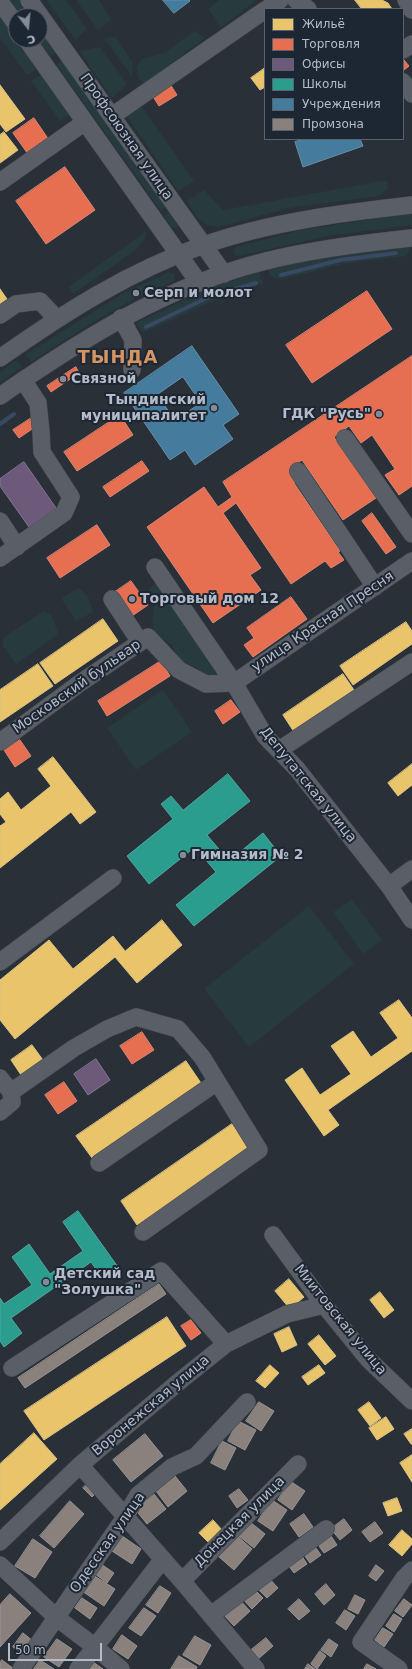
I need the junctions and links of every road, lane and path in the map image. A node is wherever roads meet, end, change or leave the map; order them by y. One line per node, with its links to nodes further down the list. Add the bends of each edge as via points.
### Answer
1 (29, 0): 12 (street, Профсоюзная улица)
2 (280, 0): 5 (street)
3 (406, 0): 6 (street)
4 (0, 2): 8 (street)
5 (269, 8)
6 (412, 10)
7 (264, 11): 12 (street)
8 (8, 13)
9 (33, 48): 13 (street, Профсоюзная улица)
10 (404, 83): 11 (street)
11 (412, 94)
12 (112, 116): 16 (street, Профсоюзная улица)
13 (85, 122): 14 (street); 17 (street, Профсоюзная улица)
14 (0, 182)
15 (412, 205): 19 (street, via 282,224)
16 (189, 224): 17 (street); 19 (street, Профсоюзная улица)
17 (168, 238): 20 (street, Профсоюзная улица)
18 (412, 238): 21 (street, via 303,253 264,261)
19 (204, 245): 20 (street); 21 (street, Профсоюзная улица)
20 (179, 254): 22 (street, Профсоюзная улица); 25 (street, via 105,289)
21 (224, 274): 22 (street)
22 (200, 282): 24 (street)
23 (0, 315): 25 (street, via 16,304 40,301)
24 (121, 318): 27 (street, via 133,340); 28 (street)
25 (57, 319): 26 (street)
26 (0, 358)
27 (132, 370)
28 (22, 380): 29 (street); 34 (street, via 38,403 42,452 71,497 64,513)
29 (0, 396)
30 (345, 438): 33 (street)
31 (298, 471): 38 (street)
32 (0, 521): 34 (street)
33 (412, 534)
34 (17, 547): 35 (street)
35 (0, 558)
36 (412, 561): 38 (street, улица Красная Пресня)
37 (155, 567): 42 (street, Депутатская улица)
38 (375, 587): 42 (street, улица Красная Пресня)
39 (112, 599): 40 (street)
40 (140, 642): 42 (street, Московский бульвар, via 148,636 179,670 206,684); 43 (street, Московский бульвар)
41 (412, 662): 44 (street)
42 (234, 683): 44 (street, Депутатская улица, via 265,736)
43 (0, 742)
44 (279, 750): 47 (street, Депутатская улица, via 297,769)
45 (412, 869): 47 (street)
46 (113, 878): 49 (street)
47 (389, 886): 48 (street, Депутатская улица)
48 (412, 920)
49 (0, 962)
50 (0, 1078): 52 (street)
51 (217, 1082): 52 (street, via 202,1057 178,1029 136,1017 107,1029 74,1048); 54 (street); 55 (street, via 259,1150)
52 (11, 1092): 53 (street, via 12,1102)
53 (0, 1112)
54 (99, 1163)
55 (143, 1232)
56 (273, 1235): 57 (street, Миитовская улица)
57 (324, 1305): 58 (street, Воронежская улица, via 287,1314); 60 (street, Миитовская улица, via 368,1359)
58 (226, 1344): 59 (street, via 161,1271); 63 (street, Воронежская улица)
59 (12, 1368)
60 (412, 1401)
61 (247, 1402): 64 (street, Одесская улица, via 196,1456 172,1467 138,1495)
62 (298, 1464): 70 (street, Донецкая улица)
63 (80, 1465): 64 (street); 66 (street, Воронежская улица)
64 (125, 1517): 67 (street); 72 (street, Одесская улица)
65 (326, 1529): 71 (street)
66 (0, 1542)
67 (163, 1559): 70 (street); 73 (street)
68 (0, 1565): 72 (street)
69 (412, 1570): 78 (street, via 361,1642)
70 (182, 1581): 71 (street)
71 (211, 1615): 74 (street)
72 (57, 1618): 73 (street); 75 (street, Одесская улица)
73 (95, 1647): 76 (street); 77 (street)
74 (252, 1668)
75 (21, 1669)
76 (78, 1669)
77 (121, 1669)
78 (399, 1669)

